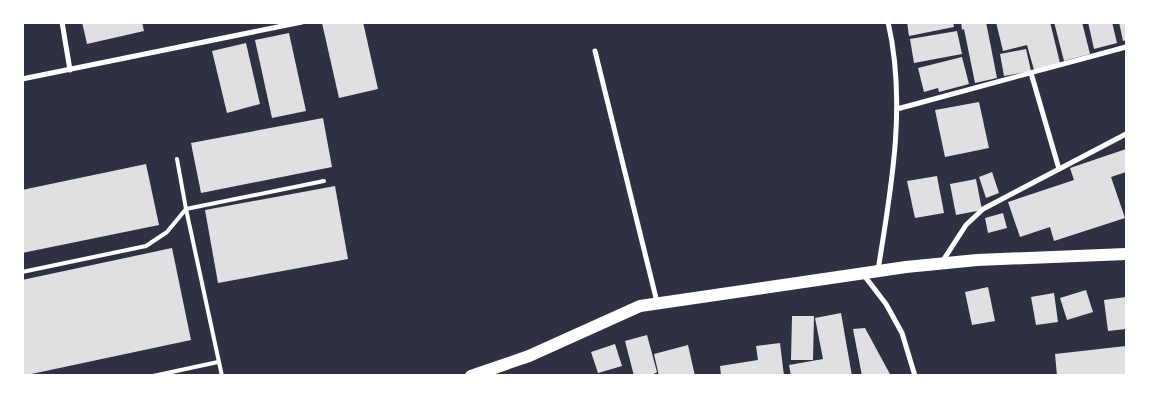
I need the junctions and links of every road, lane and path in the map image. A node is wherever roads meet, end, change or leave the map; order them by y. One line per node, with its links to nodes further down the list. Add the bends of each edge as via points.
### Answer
1 (62, 22): 6 (street)
2 (302, 22): 6 (street)
3 (888, 22): 9 (street)
4 (1126, 47): 7 (street)
5 (595, 50): 20 (street)
6 (70, 70): 8 (street)
7 (1032, 73): 9 (street); 12 (street)
8 (22, 79)
9 (897, 109): 17 (street)
10 (1126, 134): 12 (street)
11 (177, 159): 14 (lane)
12 (1059, 169): 16 (street, via 983,209 966,225)
13 (324, 181): 14 (lane)
14 (186, 209): 18 (lane, via 167,232 146,246); 21 (lane)
15 (1126, 254): 16 (main road)
16 (940, 263): 17 (main road)
17 (878, 271): 19 (main road)
18 (22, 272)
19 (862, 274): 20 (main road); 25 (street, via 886,304 902,333)
20 (657, 303): 24 (main road, via 640,306 529,356)
21 (218, 362): 22 (lane); 23 (lane)
22 (153, 376)
23 (222, 376)
24 (471, 376)
25 (916, 376)

